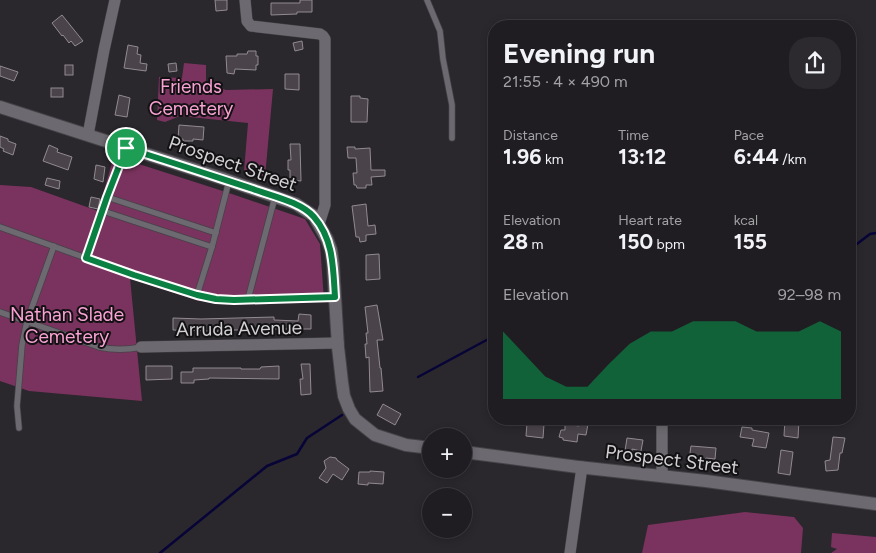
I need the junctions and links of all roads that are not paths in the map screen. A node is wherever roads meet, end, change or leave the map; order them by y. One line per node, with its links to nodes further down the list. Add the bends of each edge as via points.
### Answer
1 (115, 0): 5 (street)
2 (245, 0): 12 (street, via 247,21 251,26 320,34 325,39 325,205)
3 (428, 0): 6 (lane, via 440,31 452,105)
4 (0, 107): 5 (street, Prospect Street)
5 (88, 136): 7 (street, Prospect Street)
6 (452, 138)
7 (126, 148): 8 (street, Prospect Street); 9 (lane)
8 (229, 181): 10 (street, Prospect Street); 14 (lane)
9 (107, 197): 11 (lane); 14 (lane)
10 (275, 197): 12 (street, Prospect Street, via 300,206); 20 (lane)
11 (103, 211): 16 (lane); 17 (lane)
12 (319, 224): 19 (street, Prospect Street, via 331,250)
13 (0, 227): 15 (lane)
14 (216, 233): 16 (lane)
15 (54, 246): 17 (lane); 22 (lane)
16 (212, 247): 18 (lane)
17 (86, 258): 18 (lane)
18 (197, 295): 20 (lane, via 216,299)
19 (335, 297): 20 (lane); 23 (street, Prospect Street)
20 (248, 299)
21 (0, 312): 22 (lane)
22 (27, 321): 24 (lane, via 110,349); 26 (lane, via 17,406)
23 (338, 343): 24 (street, Arruda Avenue); 27 (street, Prospect Street, via 344,396 355,418 375,436)
24 (141, 347)
25 (662, 425): 30 (street)
26 (19, 428)
27 (422, 447)
28 (472, 453): 29 (street, Prospect Street)
29 (582, 467): 30 (street, Prospect Street); 32 (street)
30 (662, 476): 31 (street, Prospect Street)
31 (876, 504)
32 (570, 553)

